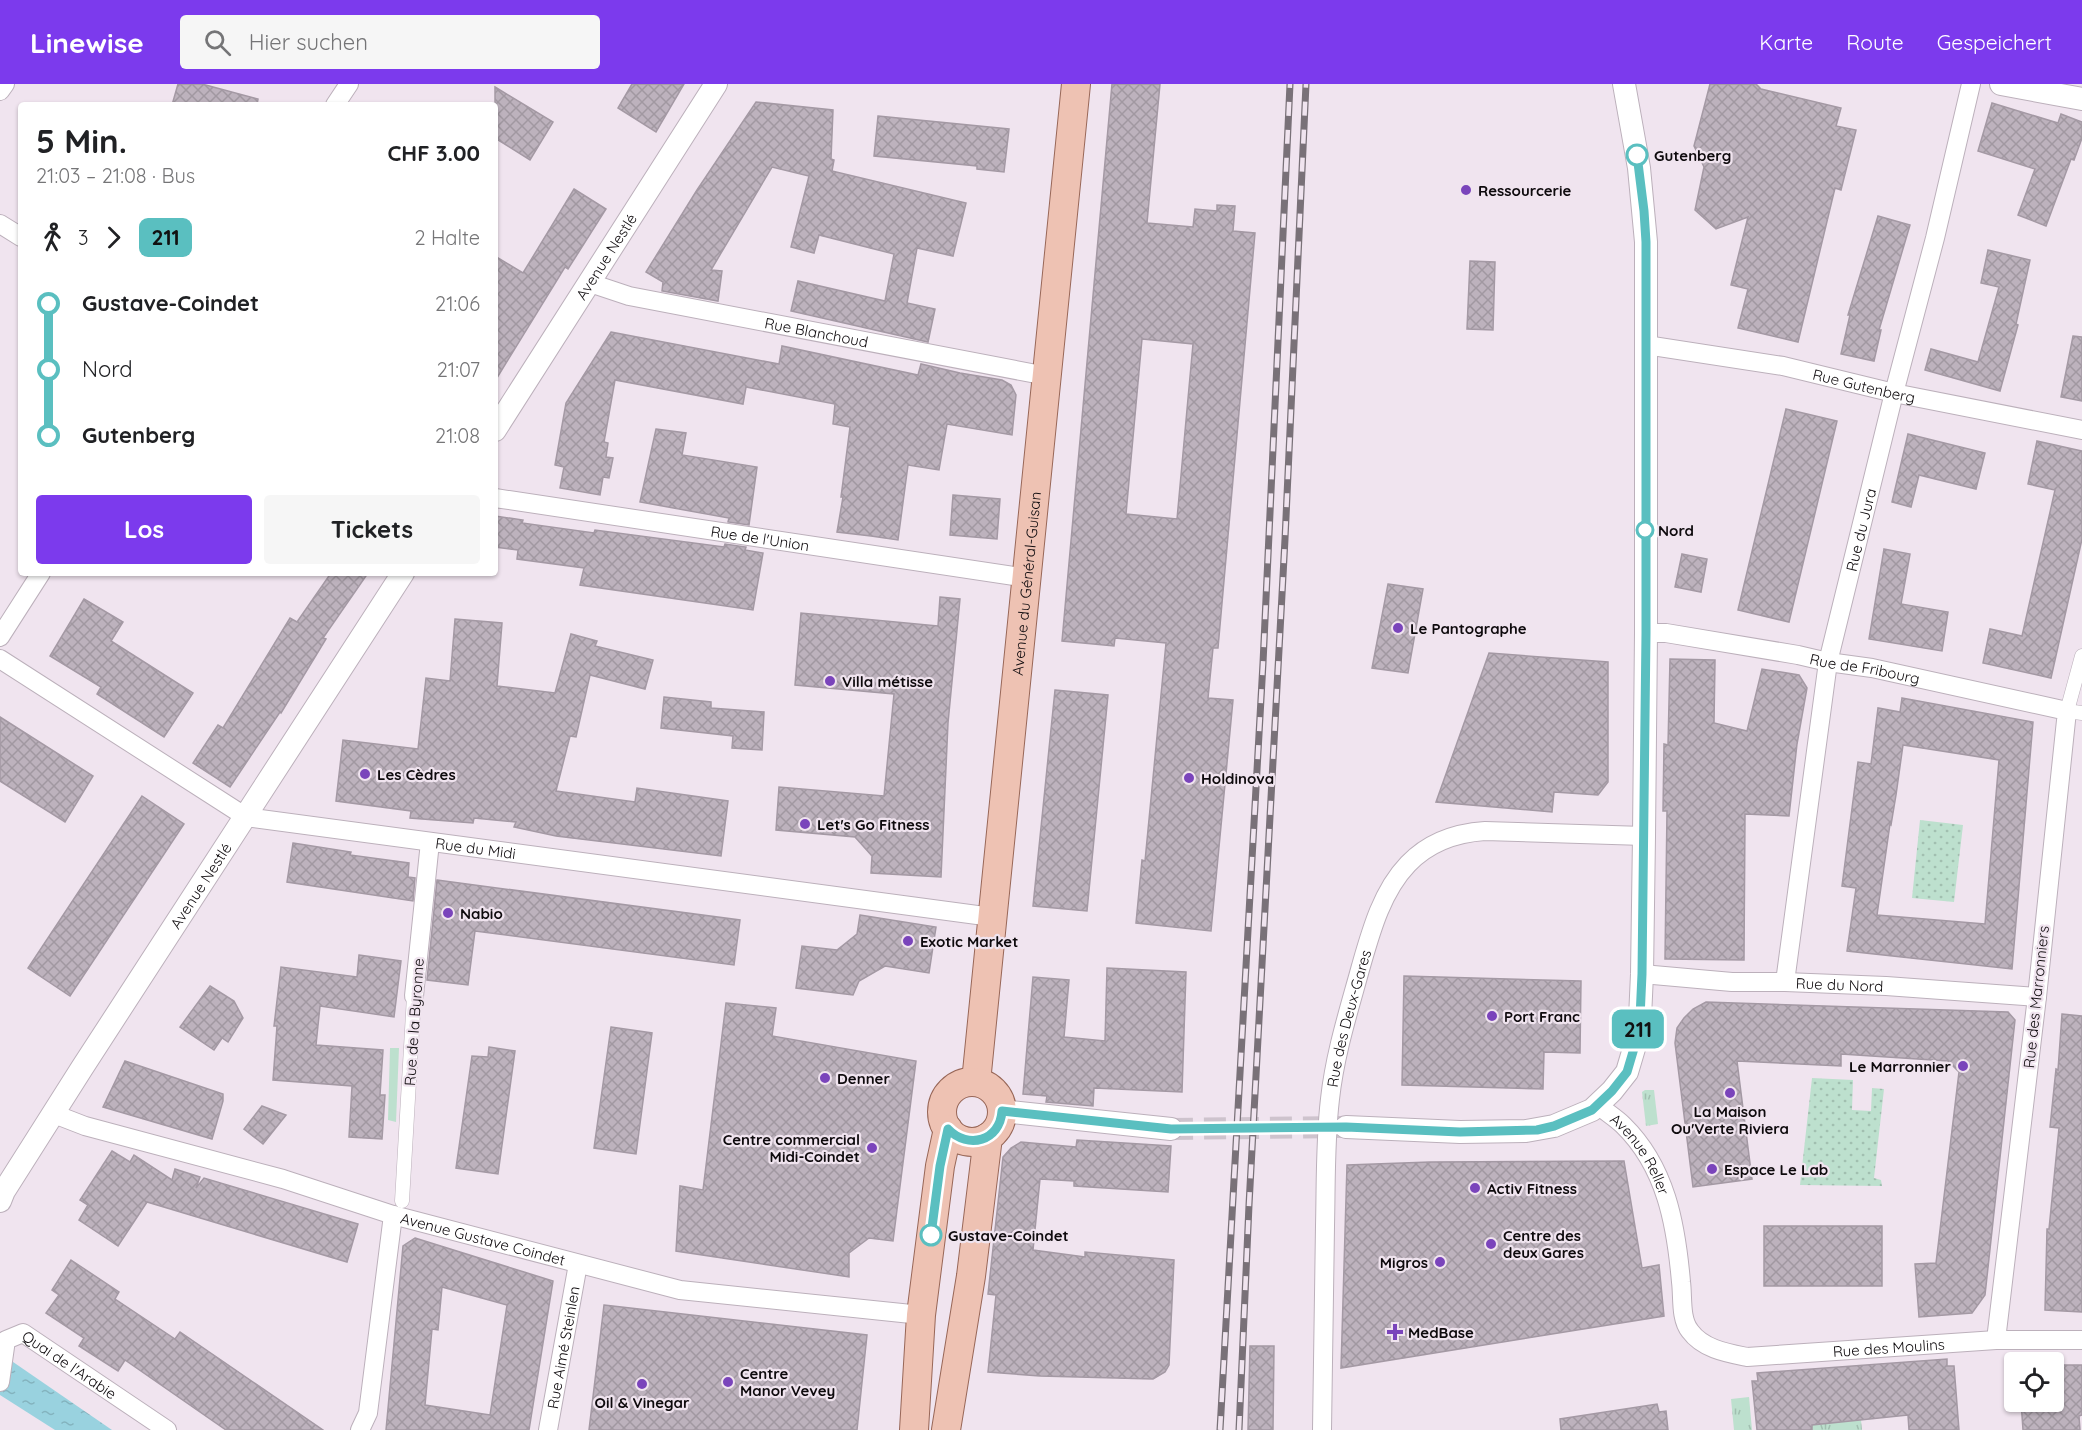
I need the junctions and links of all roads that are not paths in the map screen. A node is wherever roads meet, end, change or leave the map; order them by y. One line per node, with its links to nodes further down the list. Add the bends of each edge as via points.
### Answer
1 (5, 84): 8 (street)
2 (349, 84): 10 (street)
3 (716, 84): 13 (street, Avenue Nestlé)
4 (1076, 84): 15 (main road, Avenue du Général-Guisan)
5 (1624, 84): 14 (street, Avenue Reller, via 1644,211)
6 (1971, 84): 16 (street, Rue du Jura)
7 (2001, 84): 9 (street)
8 (0, 91)
9 (2082, 99)
10 (337, 102)
11 (0, 225): 12 (street)
12 (18, 235)
13 (590, 283): 15 (street, Rue Blanchoud, via 629,296); 17 (street, Avenue Nestlé)
14 (1646, 345): 16 (street, Rue Gutenberg, via 1783,366); 23 (street, Avenue Reller)
15 (1047, 376): 22 (main road, Avenue du Général-Guisan)
16 (1894, 393): 18 (street, Rue Gutenberg); 27 (street, Rue du Jura)
17 (498, 425)
18 (2082, 430)
19 (498, 498): 22 (street, Rue de l'Union)
20 (39, 576): 24 (street)
21 (401, 576): 29 (street, Avenue Nestlé)
22 (1027, 578): 32 (main road, Avenue du Général-Guisan)
23 (1646, 633): 27 (street, Rue de Fribourg, via 1666,633); 30 (street, Avenue Reller)
24 (0, 638)
25 (2082, 656): 28 (street, Rue des Marronniers)
26 (0, 659): 29 (street, Rue du Midi)
27 (1828, 662): 28 (street, Rue de Fribourg); 34 (street, Rue du Jura)
28 (2075, 712): 36 (street, Rue des Marronniers)
29 (246, 817): 31 (street, Rue du Midi); 40 (street, Avenue Nestlé)
30 (1644, 836): 33 (street, Avenue Reller); 58 (street, Rue des Deux-Gares, via 1466,832 1420,852 1389,890 1371,932 1354,990 1336,1056 1330,1098)
31 (430, 842): 32 (street, Rue du Midi); 35 (street, Rue de la Byronne)
32 (992, 917): 37 (main road, Avenue du Général-Guisan)
33 (1642, 974): 34 (street, Rue du Nord); 38 (street, Avenue Reller, via 1638,1027 1627,1072)
34 (1785, 982): 36 (street, Rue du Nord)
35 (414, 996): 46 (street, Rue de la Byronne)
36 (2037, 997): 49 (street, Rue des Marronniers)
37 (976, 1082): 39 (main road, via 994,1092); 42 (main road, via 962,1084 946,1096 943,1117)
38 (1598, 1105): 41 (street, via 1554,1126 1526,1131); 51 (street, Avenue Reller, via 1623,1125 1650,1159 1670,1202 1684,1319)
39 (1002, 1111): 43 (street); 44 (main road, via 997,1129)
40 (54, 1114): 45 (street, Avenue Nestlé); 46 (street, Avenue Gustave Coindet, via 85,1126)
41 (1346, 1127)
42 (948, 1129): 44 (main road, via 966,1141); 48 (main road)
43 (1171, 1129)
44 (988, 1137): 57 (main road)
45 (0, 1201)
46 (398, 1208): 47 (street, Avenue Gustave Coindet); 54 (street, Rue de la Byronne, via 368,1413)
47 (578, 1264): 48 (street, Avenue Gustave Coindet, via 680,1290); 55 (street, Rue Aimé Steinlen)
48 (921, 1315): 56 (main road)
49 (1996, 1340): 50 (street, Rue des Moulins); 51 (street, Rue des Moulins, via 1747,1357 1718,1351)
50 (2082, 1340)
51 (1700, 1341)
52 (0, 1382): 53 (street, Quai de l'Arabie, via 6,1340 23,1333)
53 (167, 1430)
54 (360, 1430)
55 (548, 1430)
56 (914, 1430)
57 (946, 1430)
58 (1322, 1430)

